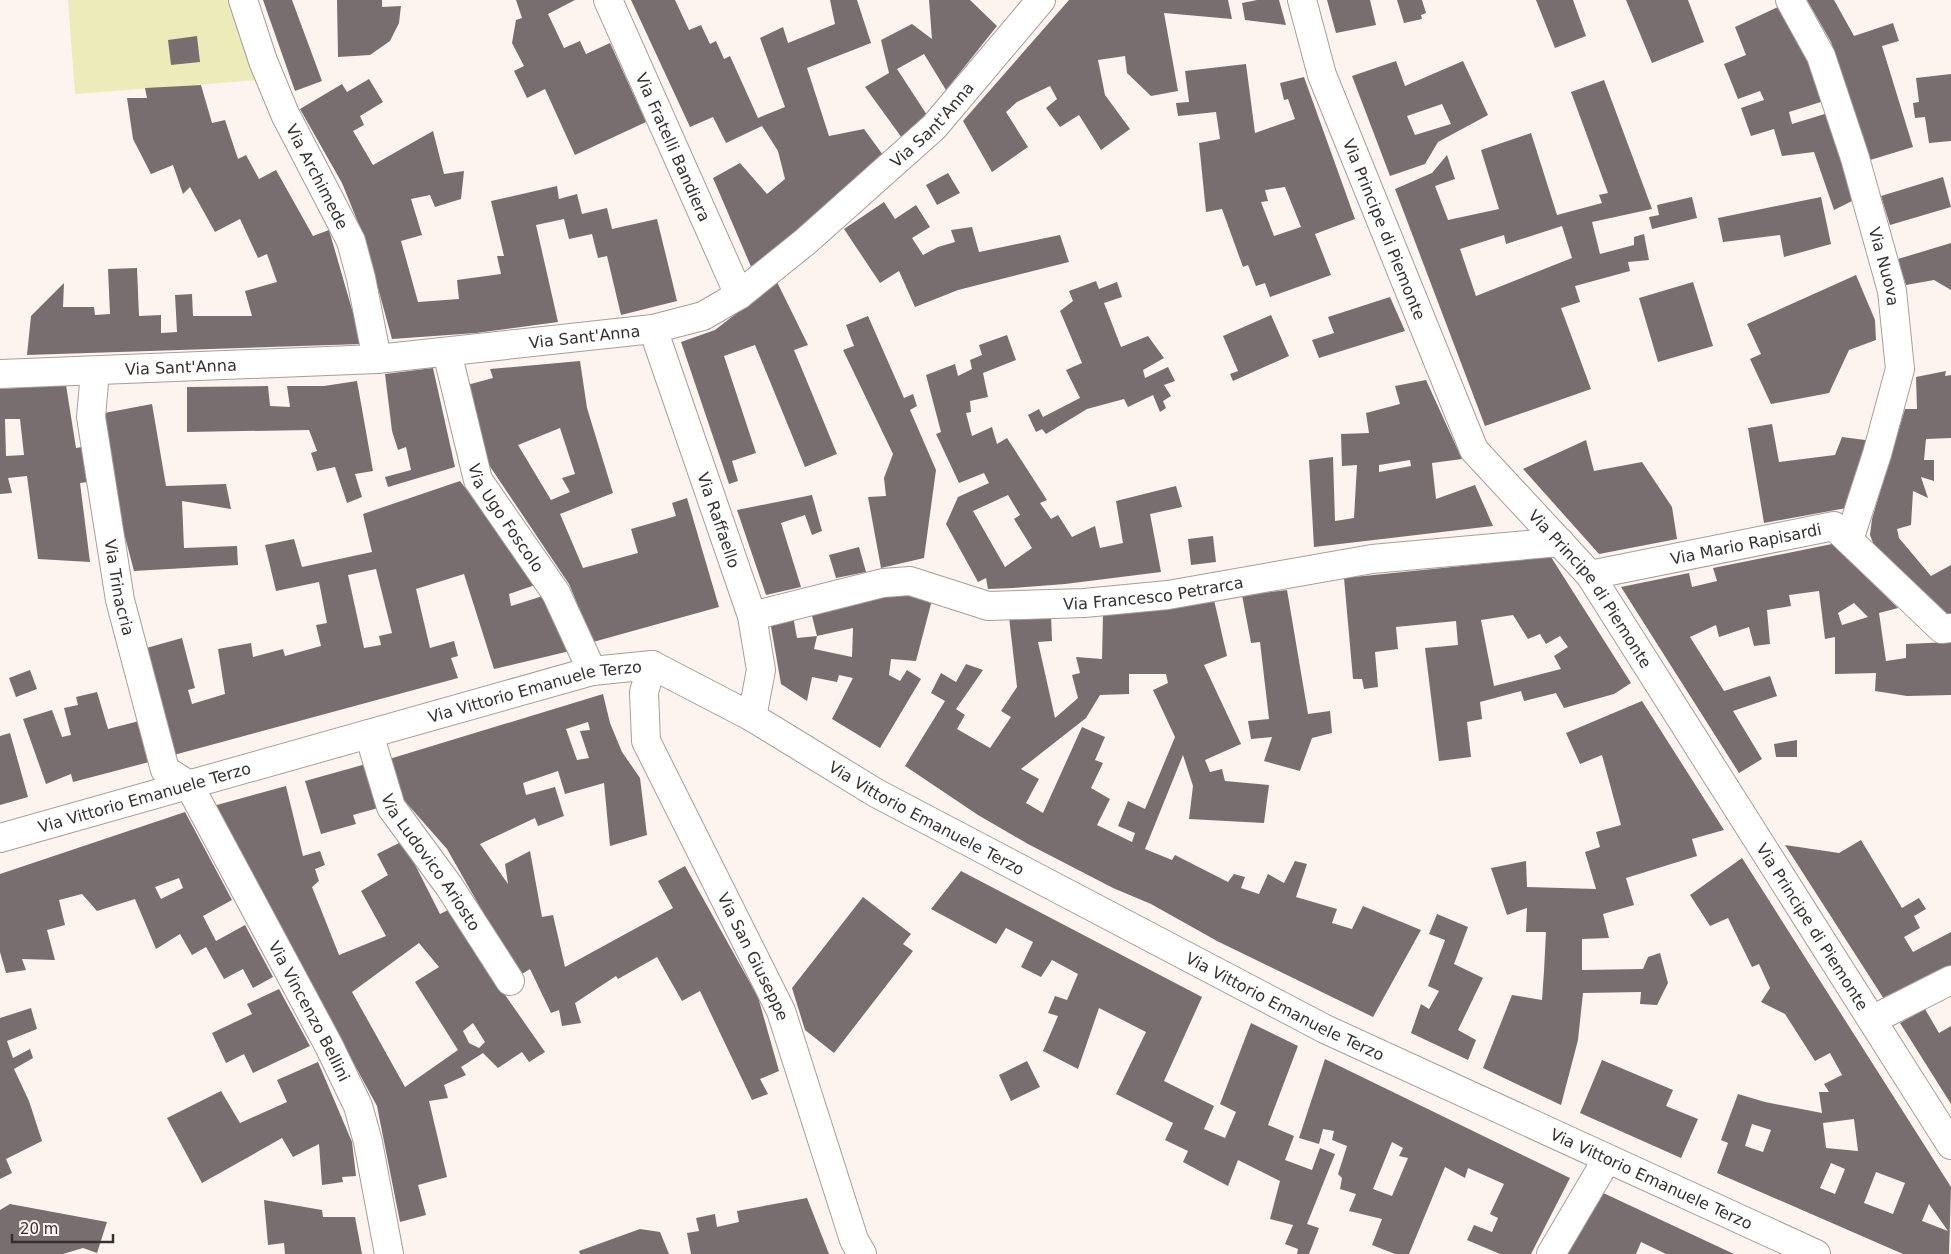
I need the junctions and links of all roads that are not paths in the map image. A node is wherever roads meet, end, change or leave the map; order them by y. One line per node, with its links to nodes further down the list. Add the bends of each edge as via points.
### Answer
1 (244, 0): 9 (street, Via Archimede, via 263,61 285,114 351,241)
2 (608, 0): 6 (street, Via Fratelli Bandiera)
3 (1041, 0): 6 (street, Via Sant'Anna, via 934,127 806,242)
4 (1302, 0): 13 (street, Via Principe di Piemonte, via 1322,75 1474,450)
5 (1790, 0): 12 (street, Via Nuova, via 1821,56 1855,158 1892,290 1900,369)
6 (739, 295): 7 (street, Via Sant'Anna, via 703,316)
7 (653, 329): 8 (street, Via Sant'Anna); 15 (street, Via Raffaello)
8 (446, 352): 9 (street, Via Sant'Anna); 18 (street, Via Ugo Foscolo, via 478,480 556,593)
9 (378, 359): 10 (street, Via Sant'Anna)
10 (95, 372): 11 (street, Via Sant'Anna); 21 (street, Via Trinacria, via 91,417 120,600 165,770)
11 (0, 374)
12 (1849, 540): 14 (street, Via Mario Rapisardi, via 1834,526); 16 (street, Via Mario Rapisardi, via 1942,629)
13 (1560, 542): 14 (street, Via Principe di Piemonte); 15 (street, Via Francesco Petrarca, via 1372,558 1168,595 1084,603 988,606 910,581 883,583)
14 (1590, 575): 25 (street, Via Principe di Piemonte)
15 (752, 616): 19 (street, Via Raffaello, via 760,670)
16 (1951, 628)
17 (652, 665): 18 (street, Via Vittorio Emanuele Terzo); 19 (street, Via Vittorio Emanuele Terzo); 29 (street, Via San Giuseppe, via 644,692 646,741 781,1011 854,1240)
18 (592, 671): 20 (street, Via Vittorio Emanuele Terzo)
19 (752, 717): 27 (street, Via Vittorio Emanuele Terzo, via 876,793 1326,1029)
20 (369, 734): 21 (street, Via Vittorio Emanuele Terzo); 24 (street, Via Ludovico Ariosto, via 391,807 449,886)
21 (189, 785): 22 (street, Via Vittorio Emanuele Terzo); 28 (street, Via Vincenzo Bellini, via 358,1106)
22 (0, 838)
23 (1951, 980): 25 (street)
24 (510, 981)
25 (1872, 1020): 26 (street, Via Principe di Piemonte)
26 (1951, 1145)
27 (1606, 1159): 30 (street); 31 (street, Via Vittorio Emanuele Terzo)
28 (389, 1254)
29 (862, 1254)
30 (1551, 1254)
31 (1816, 1254)

